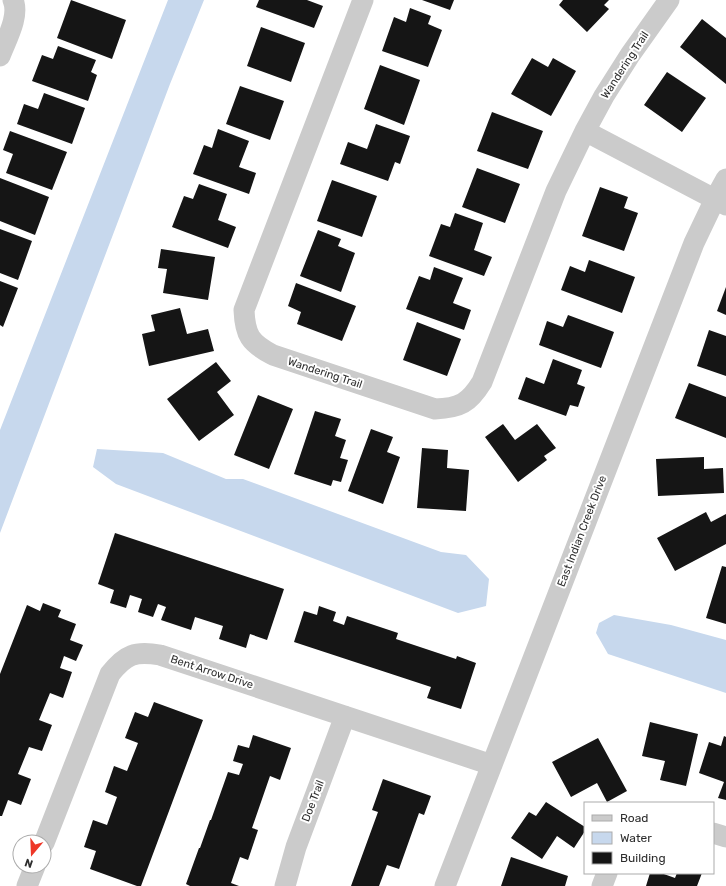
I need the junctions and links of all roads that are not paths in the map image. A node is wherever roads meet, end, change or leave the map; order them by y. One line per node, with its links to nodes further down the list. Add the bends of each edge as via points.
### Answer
1 (13, 0): 4 (street, via 14,21)
2 (362, 0): 5 (street, Wandering Trail, via 244,310 244,324 250,338 259,348 273,355 435,409 450,408 463,403 474,394 482,382 556,191)
3 (668, 0): 5 (street, Wandering Trail, via 604,96)
4 (0, 56)
5 (585, 131): 7 (street)
6 (726, 179): 7 (street, East Indian Creek Drive)
7 (720, 202): 9 (street, East Indian Creek Drive, via 694,243)
8 (346, 716): 9 (street, Bent Arrow Drive); 11 (street, Bent Arrow Drive, via 160,655 132,655 119,663 110,674); 16 (street, Doe Trail, via 296,847)
9 (492, 765): 17 (street, East Indian Creek Drive)
10 (714, 833): 12 (street)
11 (48, 834)
12 (726, 837)
13 (32, 874): 15 (street)
14 (607, 874): 18 (street)
15 (28, 886)
16 (285, 886)
17 (445, 886)
18 (602, 886)

